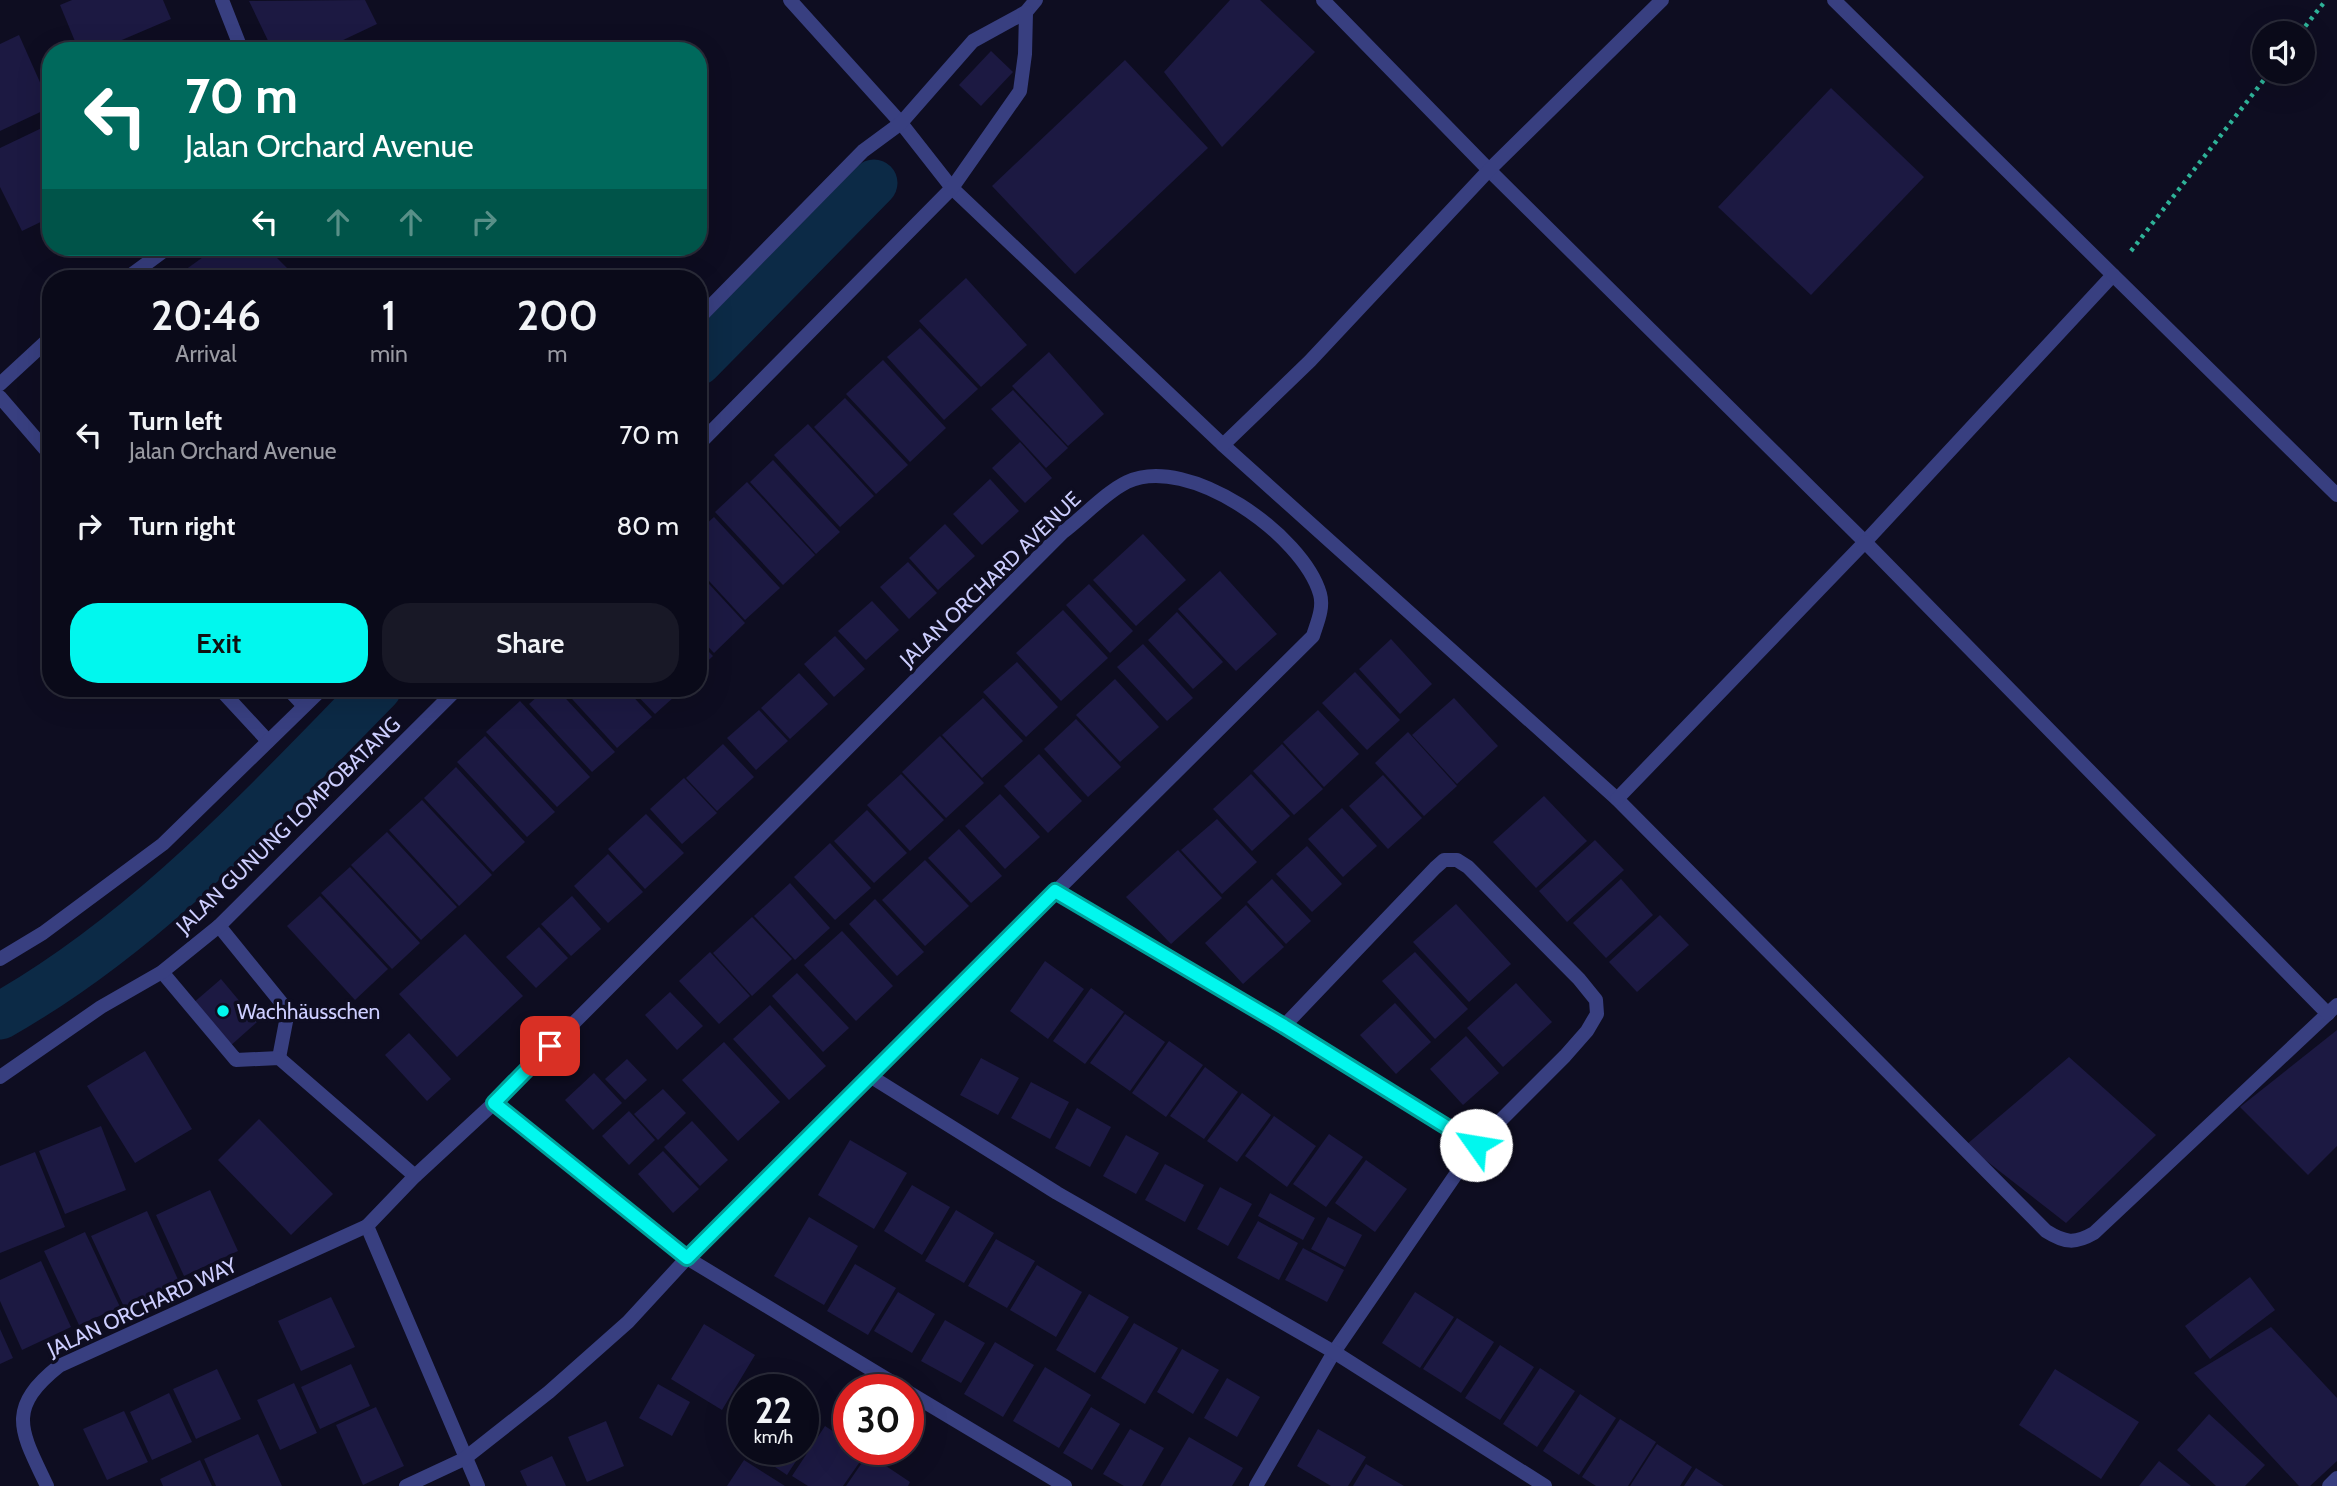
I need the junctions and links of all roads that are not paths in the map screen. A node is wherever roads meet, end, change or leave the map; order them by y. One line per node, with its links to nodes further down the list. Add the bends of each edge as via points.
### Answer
1 (222, 0): 8 (street)
2 (790, 0): 9 (street)
3 (1036, 0): 7 (street)
4 (1323, 0): 10 (street)
5 (1662, 0): 10 (street)
6 (1834, 0): 14 (street)
7 (1026, 12): 9 (street, via 973,41); 11 (street, via 1020,91)
8 (238, 42)
9 (901, 123): 11 (street); 15 (street, via 863,151)
10 (1489, 170): 20 (street, via 1310,361); 23 (street)
11 (952, 188): 19 (street); 20 (street)
12 (157, 256): 13 (street)
13 (138, 270)
14 (2113, 275): 22 (street); 23 (street)
15 (707, 310)
16 (42, 345): 17 (street)
17 (0, 384)
18 (0, 397): 21 (street)
19 (707, 436)
20 (1223, 445): 30 (street)
21 (42, 446)
22 (2337, 495)
23 (1866, 542): 30 (street); 35 (street)
24 (227, 697): 29 (street)
25 (296, 697): 28 (street)
26 (314, 697): 28 (street)
27 (449, 697): 32 (street, JALAN GUNUNG LOMPOBATANG)
28 (304, 706): 29 (street)
29 (268, 741): 33 (street, via 163,844 43,933)
30 (1617, 799): 35 (street, via 1971,1159 2062,1241 2082,1240 2094,1233)
31 (1055, 891): 36 (street); 38 (street, JALAN ORCHARD AVENUE); 40 (street, JALAN ORCHARD AVENUE, via 1313,636 1320,594 1302,562 1263,521 1231,498 1198,484 1160,477 1127,482 1063,532)
32 (219, 926): 34 (street, JALAN GUNUNG LOMPOBATANG); 37 (street, via 288,1011)
33 (0, 959)
34 (162, 972): 37 (street, via 236,1060); 39 (street, JALAN GUNUNG LOMPOBATANG, via 101,1007)
35 (2332, 1009)
36 (1284, 1026): 41 (street); 41 (street, via 1435,868 1444,860 1457,860 1579,979 1596,1000 1597,1014 1565,1056)
37 (279, 1058): 42 (street)
38 (870, 1076): 44 (street, JALAN ORCHARD AVENUE); 45 (street, via 1057,1193)
39 (0, 1077)
40 (494, 1103): 42 (street, JALAN ORCHARD AVENUE); 44 (street)
41 (1476, 1145): 45 (street)
42 (415, 1176): 43 (street, JALAN ORCHARD AVENUE)
43 (367, 1226): 48 (street); 50 (street, JALAN ORCHARD WAY, via 51,1372 36,1384 22,1419 26,1441)
44 (687, 1258): 46 (street); 48 (street, JALAN ORCHARD AVENUE, via 628,1322)
45 (1334, 1352): 54 (street); 55 (street)
46 (880, 1374)
47 (924, 1400): 53 (street)
48 (464, 1459): 51 (street, JALAN ORCHARD AVENUE); 52 (street)
49 (2337, 1478): 56 (street)
50 (47, 1486)
51 (406, 1486)
52 (478, 1486)
53 (1065, 1486)
54 (1256, 1486)
55 (1545, 1486)
56 (2329, 1486)

